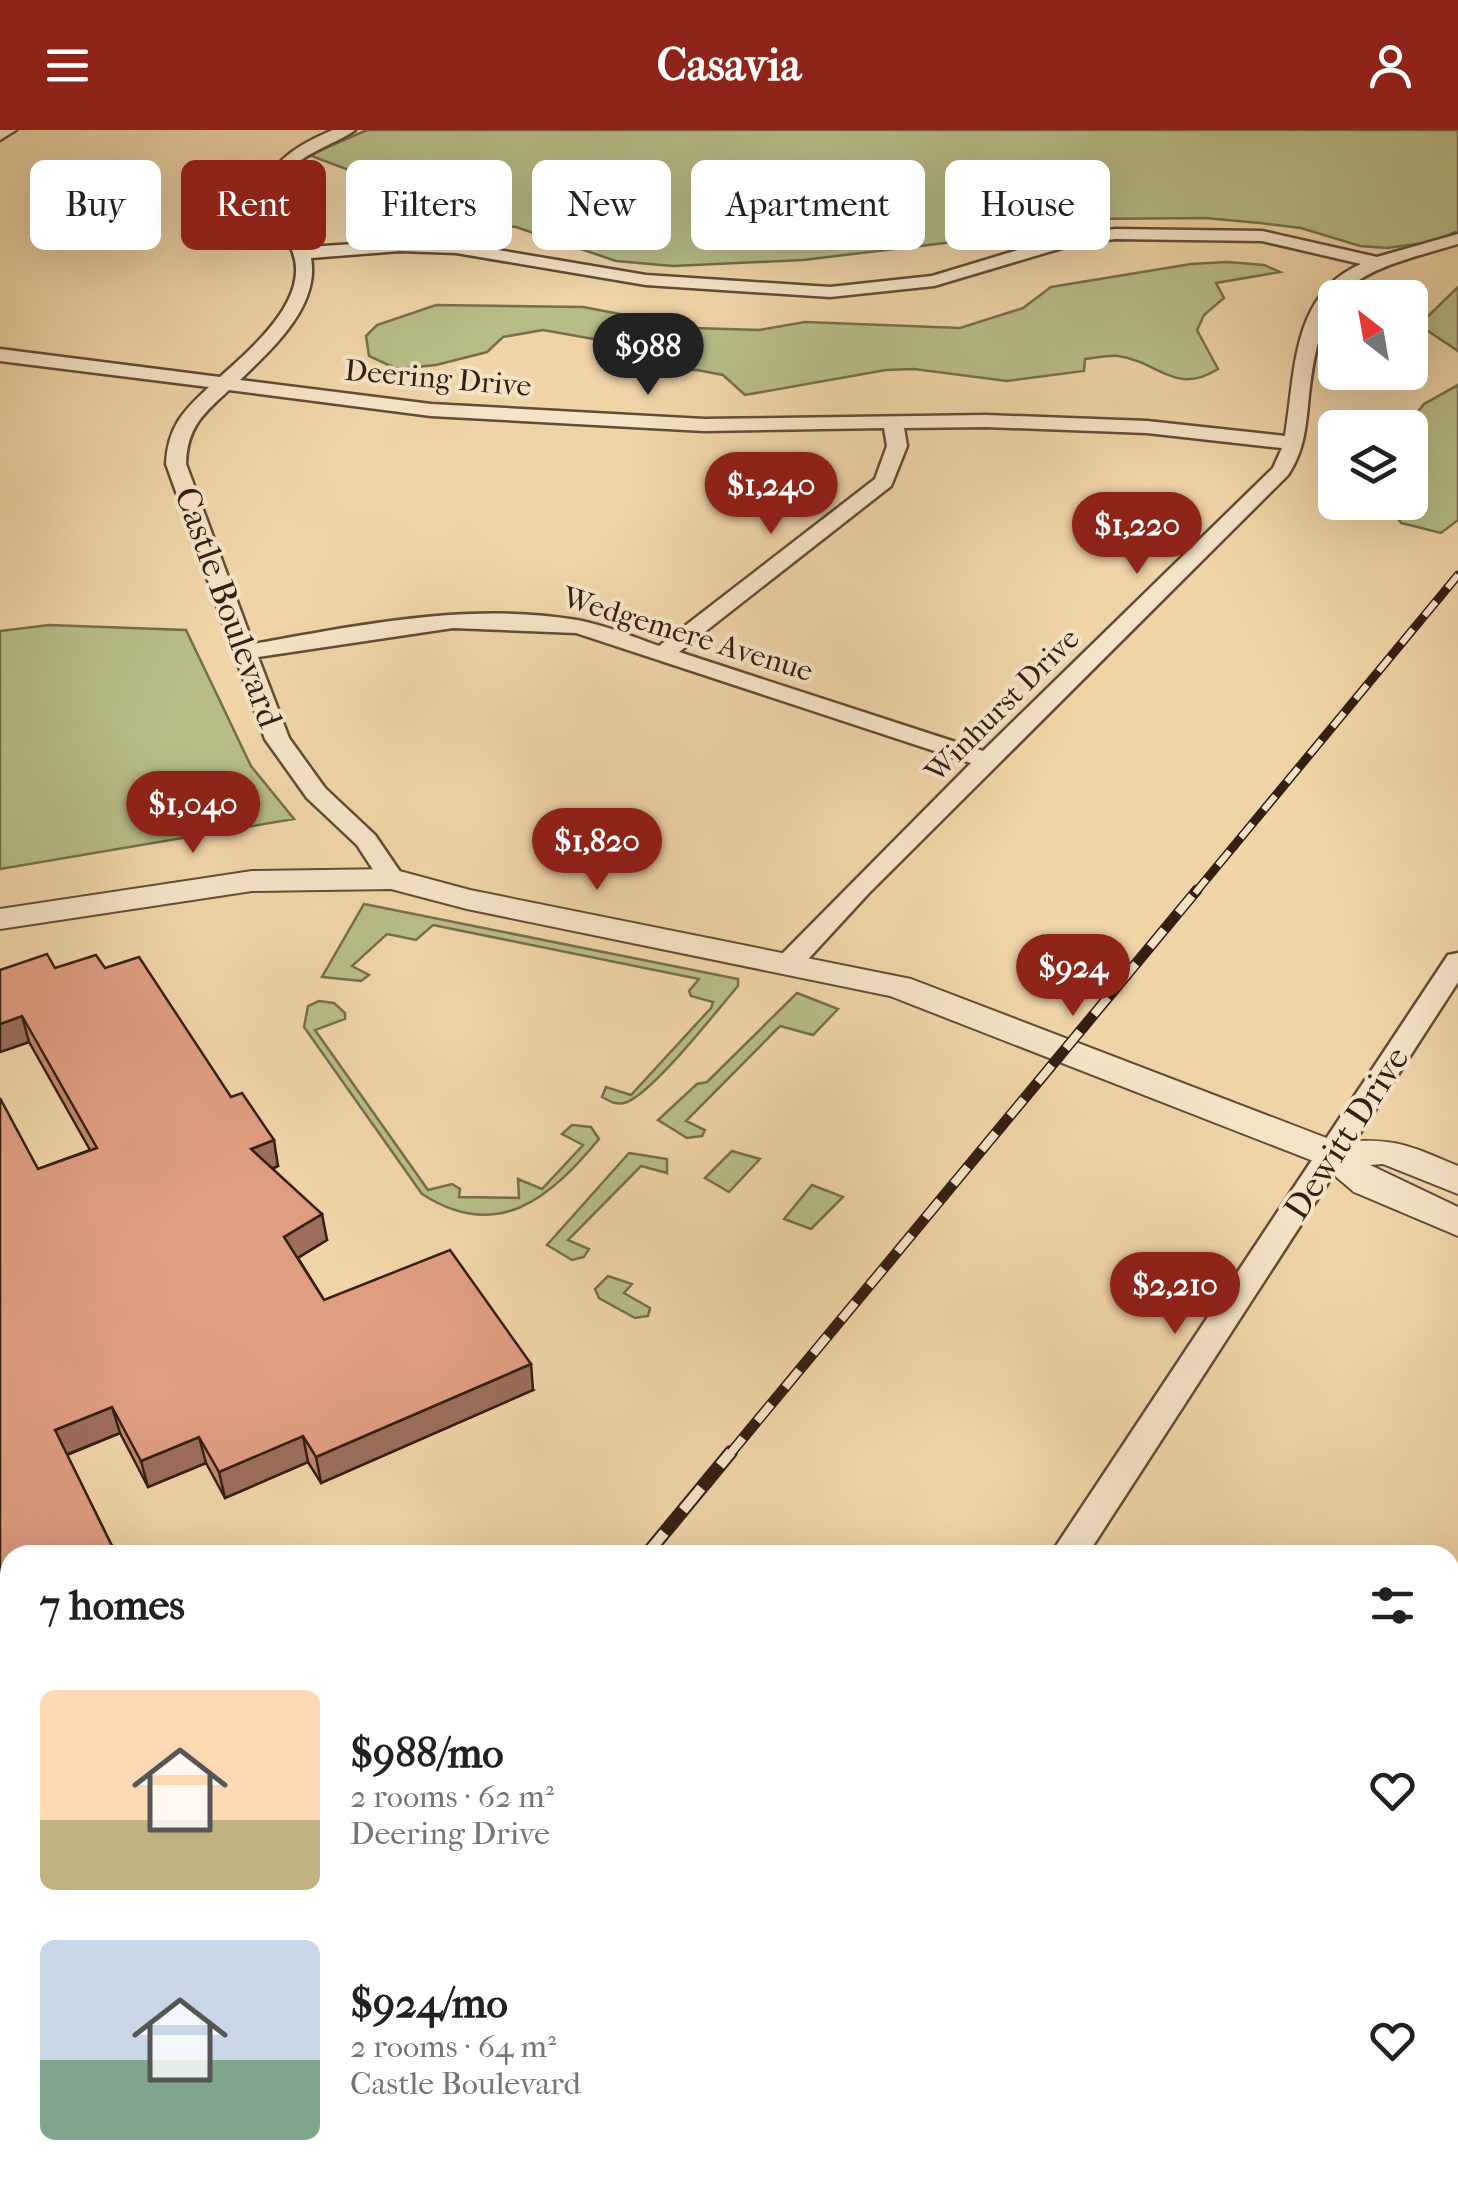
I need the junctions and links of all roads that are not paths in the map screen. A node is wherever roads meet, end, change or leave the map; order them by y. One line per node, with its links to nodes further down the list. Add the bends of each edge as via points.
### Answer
1 (8, 130): 3 (street)
2 (346, 130): 5 (street, via 289,162 270,186 270,206)
3 (0, 134)
4 (1458, 239): 6 (street, Winhurst Drive)
5 (302, 252): 6 (street, via 456,248 646,280 812,292 934,280 1070,240 1115,234 1262,236); 8 (street, Castle Boulevard, via 306,277 292,312)
6 (1374, 262): 10 (street, Winhurst Drive, via 1334,285 1312,320)
7 (0, 355): 8 (street, Deering Drive)
8 (219, 384): 9 (street, Deering Drive, via 418,409 627,422); 11 (street, Castle Boulevard, via 186,420 176,464)
9 (893, 424): 10 (street, Deering Drive, via 1148,428); 12 (street, via 897,446 884,482)
10 (1294, 443): 13 (street, Winhurst Drive, via 1281,471)
11 (245, 652): 12 (street, Wedgemere Avenue, via 488,617 579,626); 14 (street, Castle Boulevard, via 258,696 291,761 366,840)
12 (664, 654): 13 (street, Wedgemere Avenue)
13 (988, 761): 17 (street, Winhurst Drive)
14 (392, 879): 15 (street, via 252,880); 17 (street)
15 (0, 919)
16 (1458, 961): 18 (street, Dewitt Drive)
17 (789, 963): 18 (street, via 898,987)
18 (1334, 1155): 19 (street, via 1387,1151); 20 (street, via 1367,1183); 21 (street, Dewitt Drive)
19 (1458, 1180)
20 (1458, 1222)
21 (1075, 1545)

